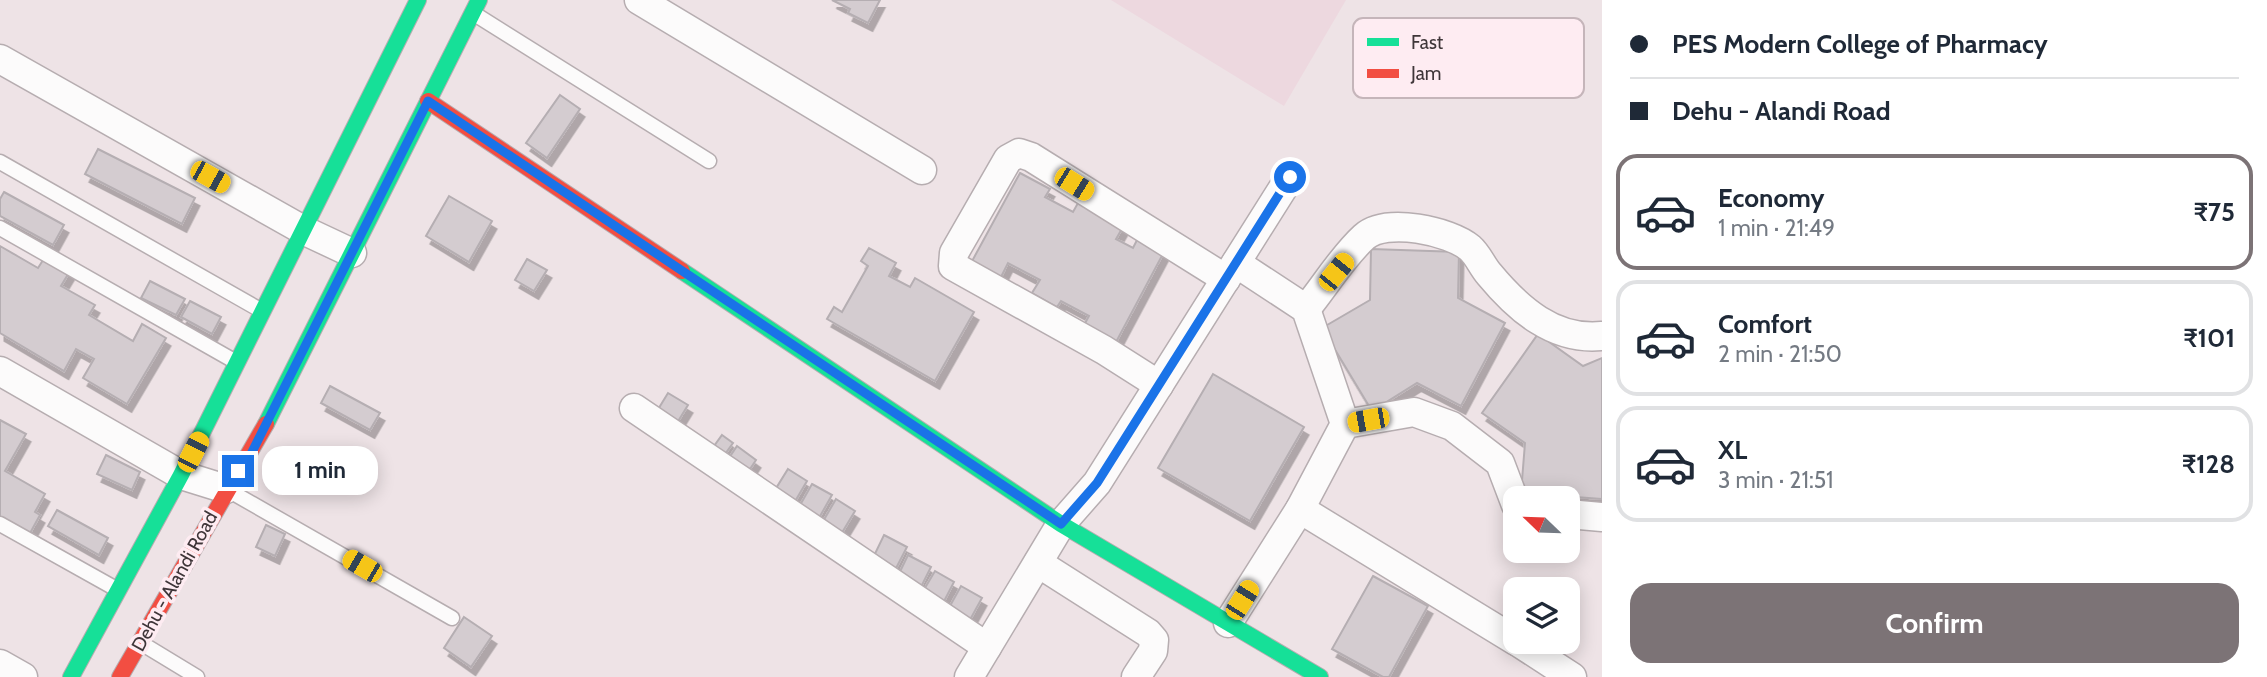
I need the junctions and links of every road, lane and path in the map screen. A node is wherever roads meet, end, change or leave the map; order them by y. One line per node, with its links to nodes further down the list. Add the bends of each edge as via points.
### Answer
1 (418, 0): 11 (main road)
2 (639, 0): 8 (street)
3 (476, 6): 5 (main road, Dehu - Alandi Road); 6 (lane)
4 (0, 60): 11 (street)
5 (428, 101): 12 (main road, Dehu - Alandi Road); 29 (main road)
6 (709, 161)
7 (0, 162): 15 (lane)
8 (922, 170)
9 (1290, 177): 13 (street)
10 (0, 228): 17 (lane)
11 (303, 230): 12 (street); 15 (main road)
12 (352, 253): 24 (main road, Dehu - Alandi Road, via 251,454)
13 (1231, 271): 14 (street); 19 (street); 19 (street, via 1031,157 1019,153 1008,159 954,253 953,266)
14 (1306, 309): 16 (street, via 1365,236 1402,226 1456,237 1473,250 1520,308 1573,336); 21 (street)
15 (263, 312): 17 (main road)
16 (1602, 336)
17 (237, 363): 22 (main road)
18 (0, 370): 22 (street)
19 (1159, 385): 29 (street, via 1097,483)
20 (634, 408): 36 (street)
21 (1345, 424): 23 (street, via 1414,412 1452,426 1500,463); 25 (street)
22 (181, 474): 24 (street); 31 (main road)
23 (1509, 486)
24 (226, 489): 32 (lane); 35 (main road, Dehu - Alandi Road)
25 (1300, 509): 33 (street); 34 (street)
26 (1580, 515): 27 (street)
27 (1602, 517)
28 (0, 524): 31 (lane)
29 (1061, 524): 30 (street); 33 (main road)
30 (1038, 564): 36 (street); 44 (street, via 1148,633 1154,640 1153,651)
31 (119, 590): 40 (main road)
32 (452, 618)
33 (1228, 623): 45 (main road)
34 (1503, 633)
35 (139, 642): 41 (main road, Dehu - Alandi Road); 42 (lane)
36 (987, 648): 43 (street)
37 (1536, 654): 46 (street)
38 (0, 664): 39 (street)
39 (23, 677)
40 (71, 677)
41 (120, 677)
42 (197, 677)
43 (969, 677)
44 (1136, 677)
45 (1320, 677)
46 (1572, 677)

